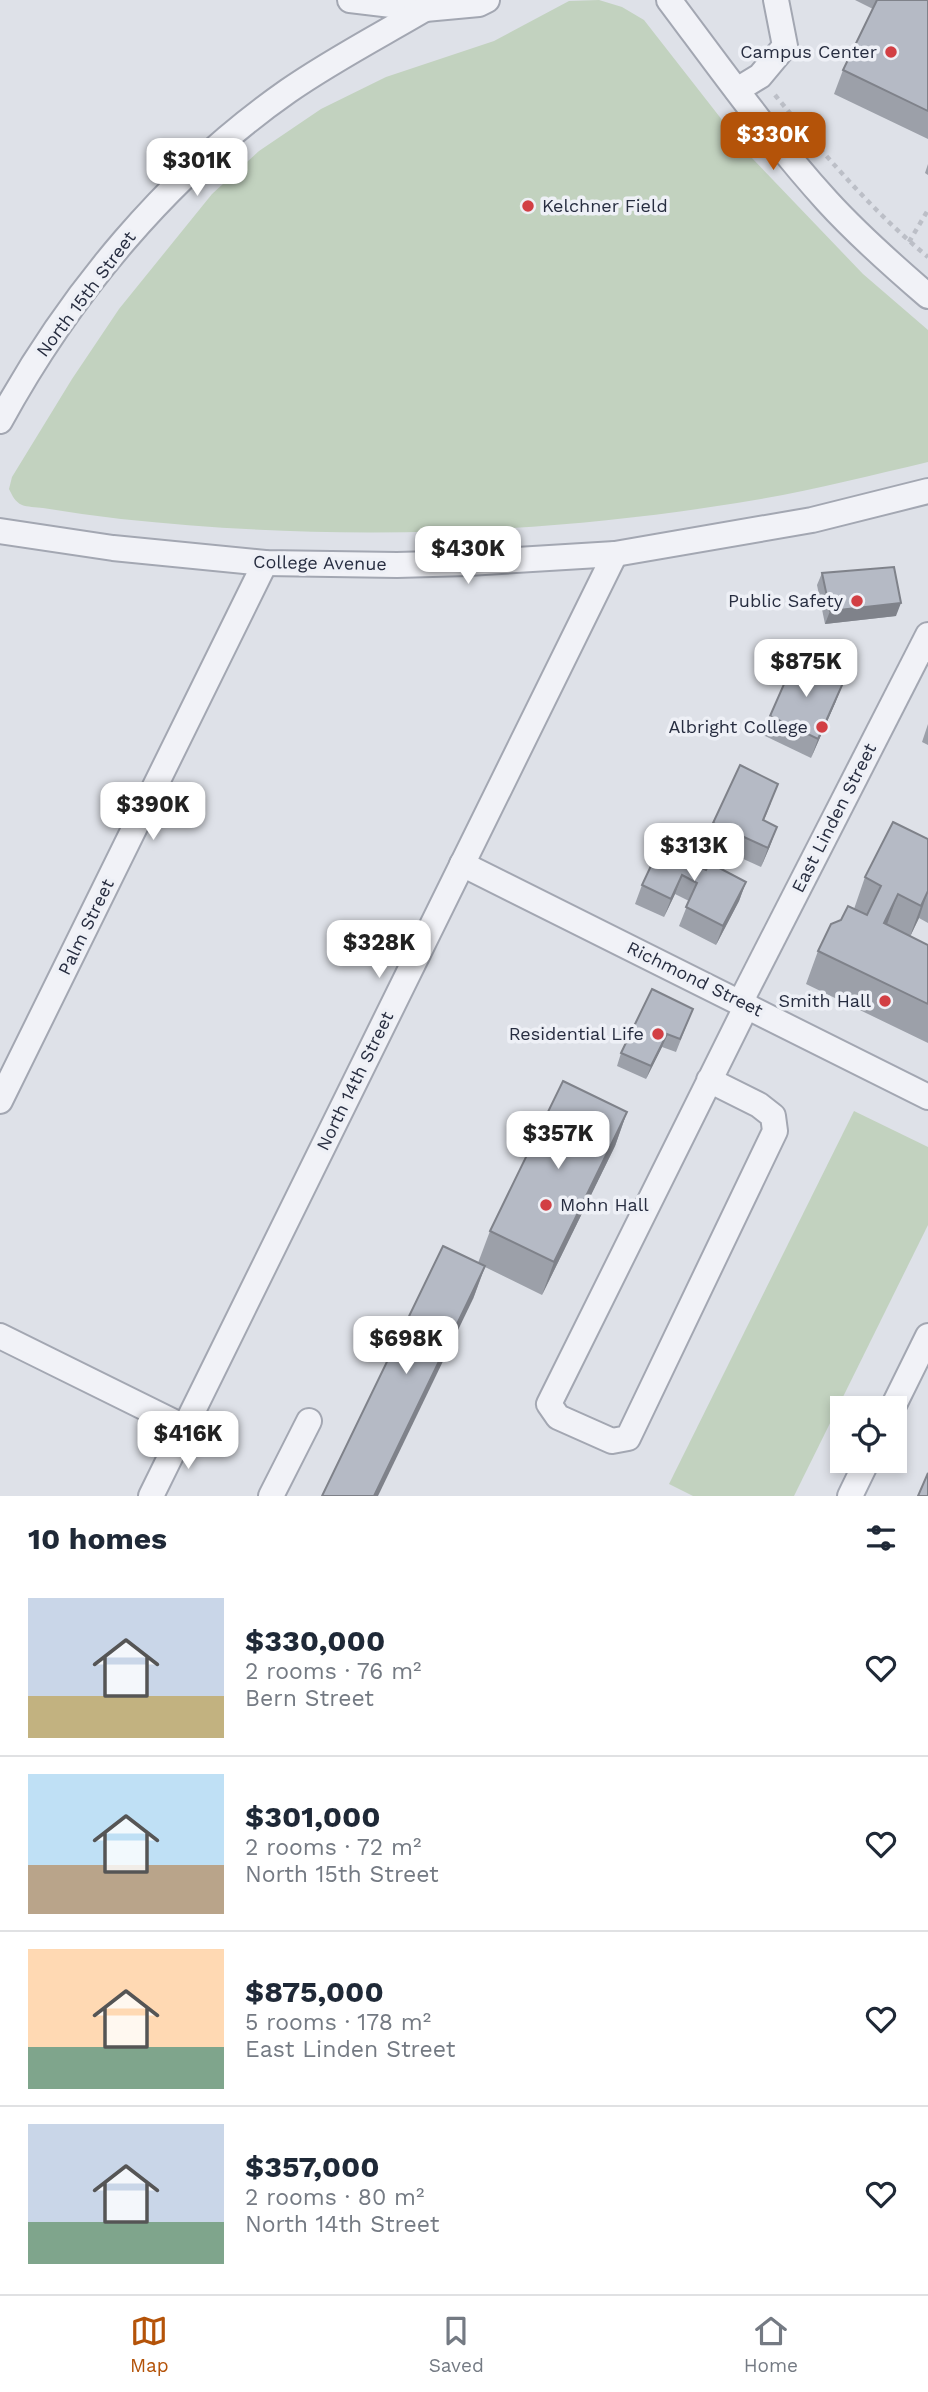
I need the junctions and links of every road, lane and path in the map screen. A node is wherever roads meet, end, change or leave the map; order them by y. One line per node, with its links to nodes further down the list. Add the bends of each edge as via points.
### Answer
1 (350, 0): 5 (street)
2 (486, 0): 5 (street)
3 (669, 0): 7 (street)
4 (776, 0): 6 (street, via 785,47)
5 (425, 9): 10 (street, North 15th Street, via 288,91 181,181 105,263 62,321)
6 (760, 76): 7 (street); 8 (path, via 853,186)
7 (737, 89): 9 (street, via 828,202)
8 (928, 257)
9 (928, 296)
10 (0, 421)
11 (928, 491): 13 (street, College Avenue, via 812,520)
12 (0, 531): 14 (street, College Avenue, via 125,550)
13 (615, 554): 14 (street, College Avenue, via 397,565); 16 (street, North 14th Street)
14 (265, 563): 20 (street, Palm Street)
15 (928, 635): 17 (street, East Linden Street)
16 (461, 864): 17 (street, Richmond Street); 25 (street, North 14th Street)
17 (744, 1003): 18 (street, East Linden Street); 19 (street, Richmond Street)
18 (709, 1080): 18 (street, East Linden Street, via 759,1105 773,1116 775,1131 628,1438 612,1441 558,1417 549,1404)
19 (928, 1097)
20 (0, 1101)
21 (0, 1336): 25 (street)
22 (925, 1349): 23 (street)
23 (899, 1396)
24 (309, 1421): 28 (street)
25 (184, 1427): 27 (street, North 14th Street)
26 (861, 1473): 29 (street)
27 (151, 1496)
28 (271, 1496)
29 (850, 1496)

